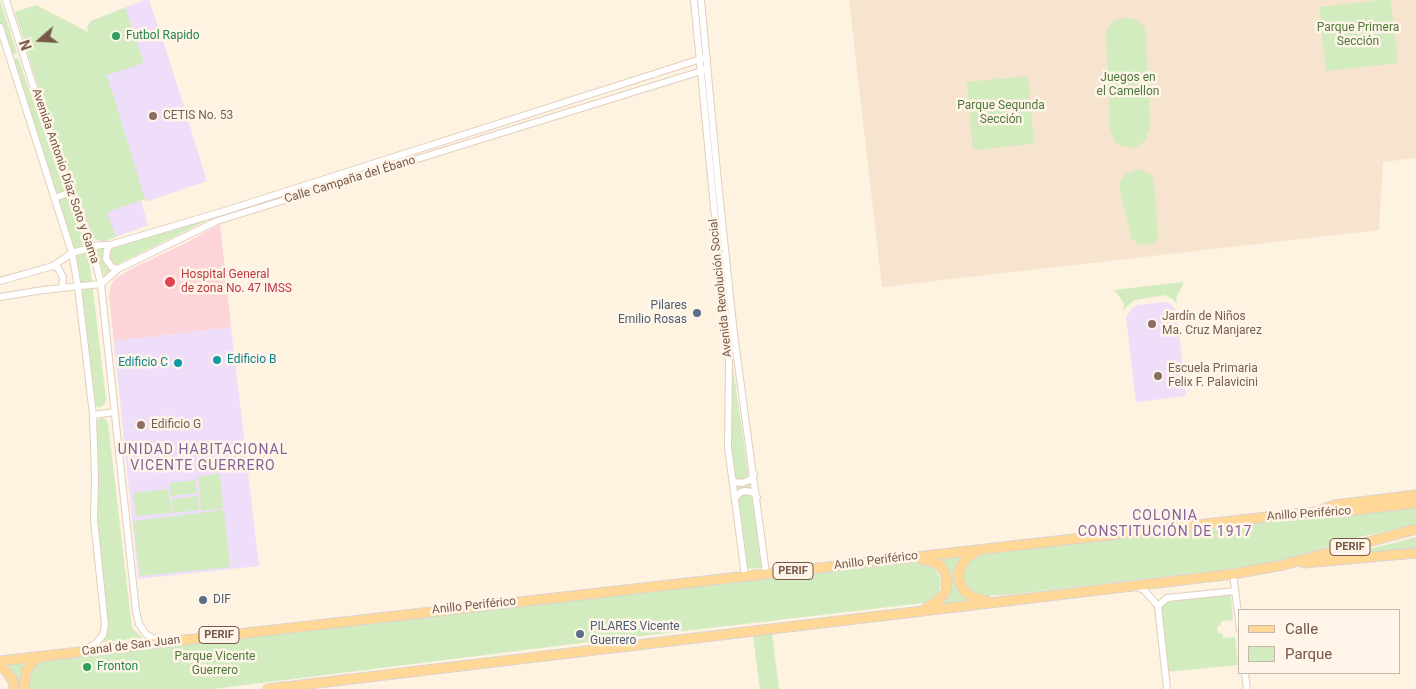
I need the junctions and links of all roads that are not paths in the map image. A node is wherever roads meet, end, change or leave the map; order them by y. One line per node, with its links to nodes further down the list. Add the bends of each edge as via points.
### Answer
1 (6, 0): 13 (street, Avenida Antonio Díaz Soto y Gama, via 37,98)
2 (694, 0): 6 (street, Avenida Revolución Social)
3 (701, 0): 5 (street, Avenida Revolución Social)
4 (0, 27): 14 (street, Avenida Antonio Díaz Soto y Gama)
5 (707, 58): 6 (street, Calle Campaña del Ébano); 8 (street, Avenida Revolución Social)
6 (699, 60): 7 (street, Calle Campaña del Ébano); 9 (street, Avenida Revolución Social)
7 (687, 64): 10 (street); 11 (street, Calle Campaña del Ébano)
8 (708, 69): 9 (street, Calle Campaña del Ébano); 27 (street, Avenida Revolución Social, via 733,325)
9 (700, 70): 10 (street, Calle Campaña del Ébano); 28 (street, Avenida Revolución Social, via 729,363 728,447)
10 (689, 74): 12 (street, Calle Campaña del Ébano)
11 (433, 146): 12 (street); 15 (street, Calle Campaña del Ébano)
12 (436, 154): 19 (street, Calle Campaña del Ébano, via 217,222)
13 (72, 192): 14 (street); 16 (street, Avenida Antonio Díaz Soto y Gama)
14 (54, 198): 17 (street, Avenida Antonio Díaz Soto y Gama)
15 (110, 246): 16 (street, Calle Campaña del Ébano); 19 (street, via 106,259)
16 (92, 247): 17 (street, Calle Campaña del Ébano); 21 (street, Avenida Antonio Díaz Soto y Gama)
17 (72, 253): 18 (street, Calle Campaña del Ébano); 22 (street, Avenida Antonio Díaz Soto y Gama)
18 (54, 266): 20 (street, Calle Campaña del Ébano); 23 (street, via 63,277)
19 (118, 269): 21 (street, Calle Campaña del Ébano)
20 (0, 281)
21 (101, 284): 22 (street); 25 (street, Avenida Antonio Díaz Soto y Gama)
22 (78, 287): 23 (street); 26 (street, Avenida Antonio Díaz Soto y Gama)
23 (62, 288): 24 (street)
24 (0, 297)
25 (115, 412): 26 (street); 49 (street, Avenida Antonio Díaz Soto y Gama, via 136,611 146,634)
26 (93, 415): 50 (street, Avenida Antonio Díaz Soto y Gama, via 94,520 105,625 103,635)
27 (754, 474): 28 (street, via 742,483); 30 (street, Avenida Revolución Social)
28 (732, 479): 31 (street, Avenida Revolución Social)
29 (1416, 495): 33 (main road, via 1335,505)
30 (757, 497): 31 (street, via 745,491); 39 (street, Avenida Revolución Social)
31 (735, 498): 41 (street, Avenida Revolución Social)
32 (1416, 503): 33 (main road, Anillo Periférico / PERIF)
33 (1316, 512): 35 (main road, Anillo Periférico / PERIF)
34 (1416, 529): 38 (main road, PERIF)
35 (997, 547): 37 (main road, Anillo Periférico / PERIF); 44 (main road, via 966,558 958,578 964,591 973,597)
36 (1416, 554): 38 (main road)
37 (915, 557): 39 (main road, Anillo Periférico / PERIF); 46 (main road, via 940,565 947,580 946,591 940,599)
38 (1283, 565): 40 (main road, PERIF)
39 (766, 573): 41 (main road, Anillo Periférico / PERIF)
40 (1233, 574): 42 (main road, PERIF); 43 (street)
41 (745, 576): 48 (main road, Anillo Periférico / PERIF)
42 (1135, 586): 44 (main road, PERIF); 45 (street, via 1145,591)
43 (1235, 591): 45 (street, via 1167,598); 47 (street)
44 (999, 602): 46 (main road, PERIF)
45 (1158, 606): 58 (street)
46 (923, 611): 57 (main road, PERIF)
47 (1238, 614)
48 (277, 628): 49 (main road, Canal de San Juan / PERIF)
49 (160, 642): 50 (main road, Canal de San Juan / PERIF)
50 (83, 651): 51 (main road, Canal de San Juan / PERIF)
51 (44, 655): 52 (main road, PERIF); 56 (main road, via 33,661 26,671)
52 (0, 660)
53 (0, 667): 55 (main road, via 6,671)
54 (1245, 674): 59 (street)
55 (14, 689)
56 (24, 689)
57 (268, 689)
58 (1167, 689)
59 (1247, 689)

